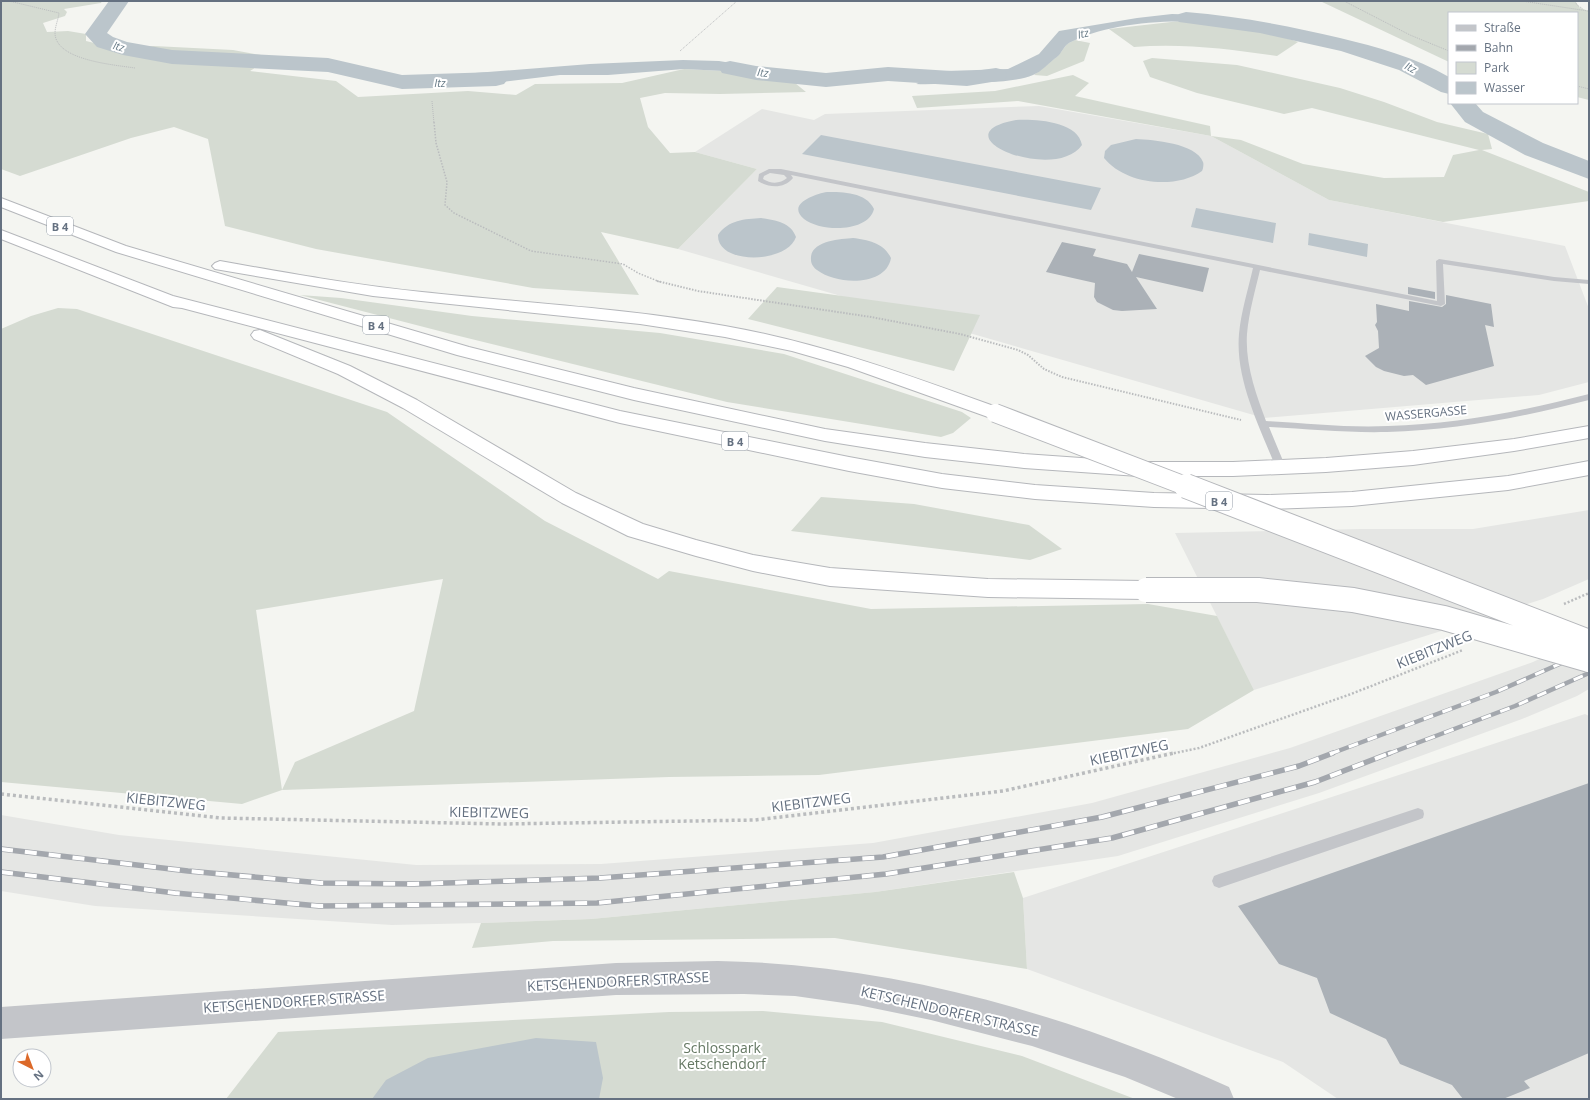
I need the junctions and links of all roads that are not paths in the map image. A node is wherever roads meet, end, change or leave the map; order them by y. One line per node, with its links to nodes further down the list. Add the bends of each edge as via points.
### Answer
1 (781, 171): 5 (lane)
2 (1, 202): 4 (highway, B 4)
3 (1, 234): 7 (highway, B 4)
4 (121, 249): 11 (highway, B 4, via 463,351 634,394 825,435 1024,461 1138,469); 13 (highway, bridge, via 330,285 422,297 624,316 716,330 832,355 996,413)
5 (1257, 268): 6 (lane, via 1440,304 1439,261 1554,280); 9 (lane, via 1243,335 1247,371 1254,402)
6 (1589, 282)
7 (166, 299): 12 (highway, B 4, via 620,417 942,481 1035,492 1154,500 1268,502 1352,498 1508,483); 14 (highway, bridge, via 295,348 344,370 410,404 569,498 636,530 753,563 830,577 988,588 1233,589 1288,592 1422,613)
8 (1589, 398): 9 (lane, WASSERGASSE, via 1541,409 1426,426 1360,429)
9 (1263, 424): 11 (lane)
10 (1589, 432): 11 (highway, B 4, via 1413,458)
11 (1281, 468)
12 (1589, 468)
13 (1589, 642)
14 (1589, 660)
15 (1418, 814): 16 (lane)
16 (1219, 881)
17 (1, 1023): 18 (street, KETSCHENDORFER STRASSE, via 616,979 715,977 813,983 890,993 1031,1029 1104,1052)
18 (1217, 1099)

